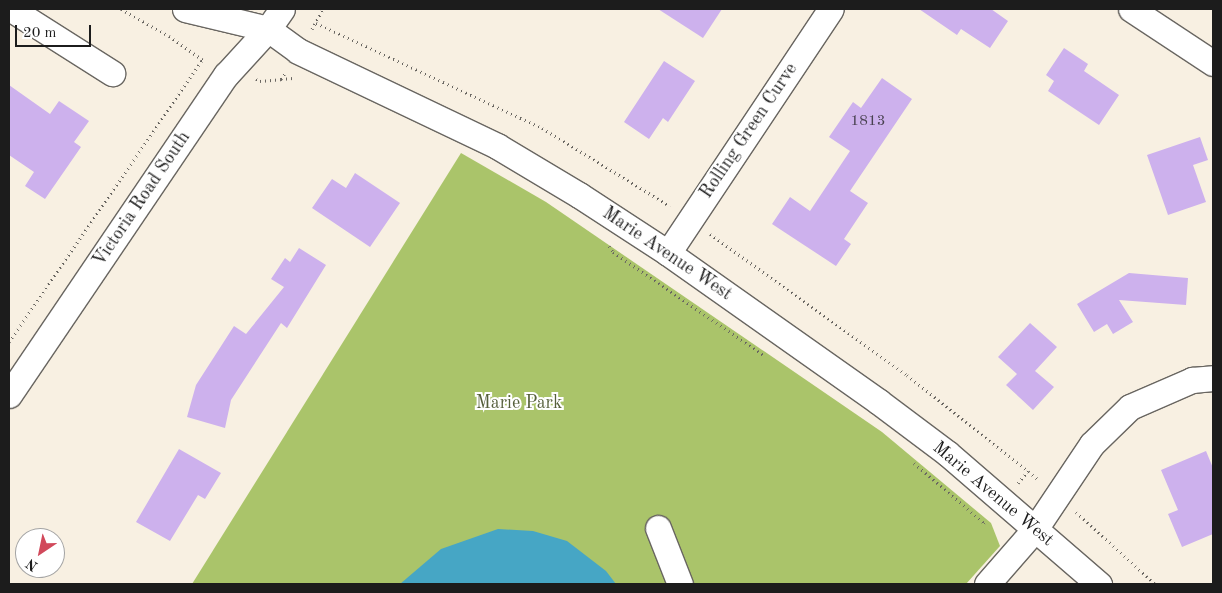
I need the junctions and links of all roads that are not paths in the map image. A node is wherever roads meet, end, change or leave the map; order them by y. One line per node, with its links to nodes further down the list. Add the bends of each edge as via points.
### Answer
1 (11, 9): 8 (street)
2 (186, 9): 6 (street, Marie Avenue West)
3 (282, 9): 6 (street, Victoria Road South)
4 (831, 9): 9 (street, Rolling Green Curve)
5 (1131, 9): 7 (street)
6 (268, 29): 9 (street, Marie Avenue West, via 298,51 497,146); 11 (street, Victoria Road South, via 226,76)
7 (1213, 63)
8 (112, 73)
9 (668, 253): 13 (street, Marie Avenue West, via 947,453)
10 (1213, 378): 13 (street, via 1192,380 1130,407 1092,444)
11 (9, 395)
12 (658, 528): 14 (street)
13 (1035, 529): 15 (street); 16 (street, Marie Avenue West)
14 (680, 584)
15 (987, 584)
16 (1099, 584)

